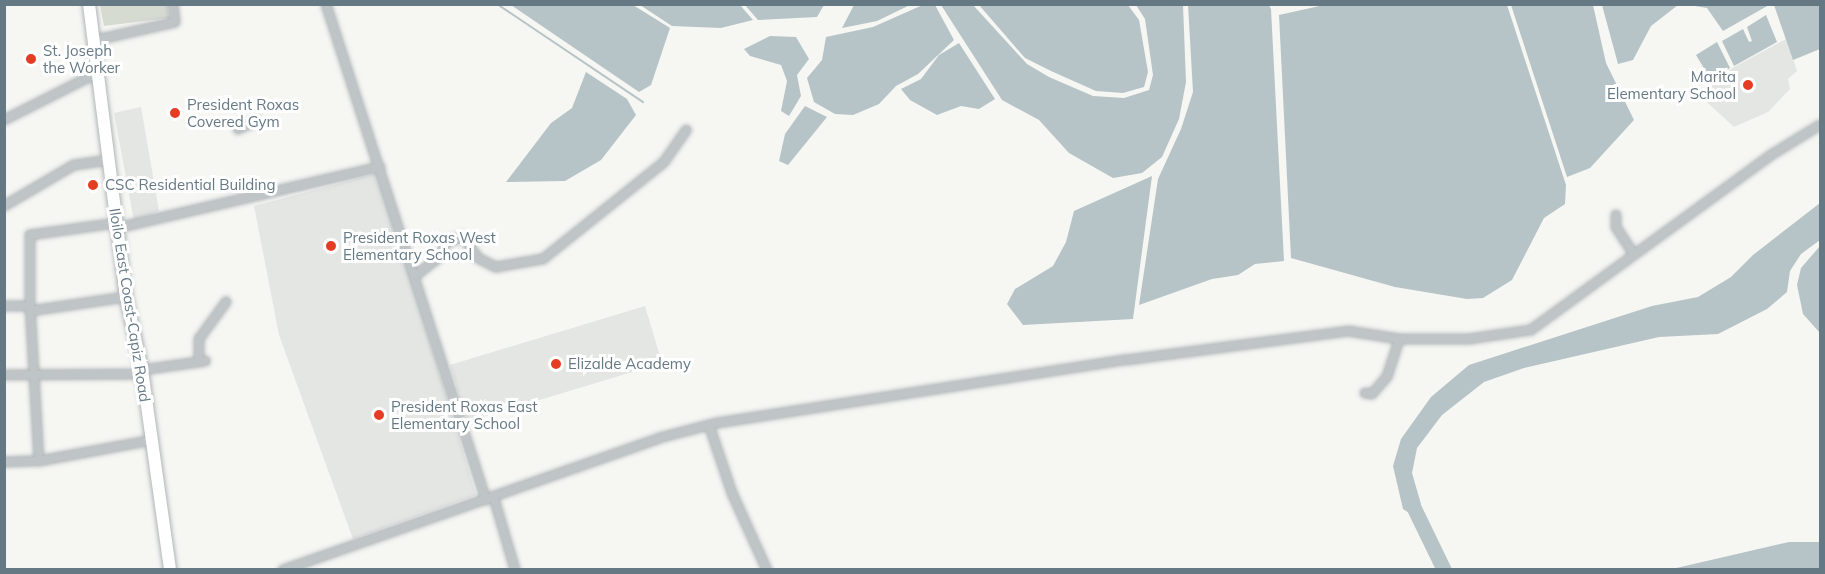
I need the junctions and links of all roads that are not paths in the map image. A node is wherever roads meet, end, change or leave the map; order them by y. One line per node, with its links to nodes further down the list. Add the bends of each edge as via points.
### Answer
1 (90, 4): 4 (main road, Iloilo East Coast-Capiz Road)
2 (173, 4): 4 (street, via 176,22)
3 (326, 4): 12 (street)
4 (96, 40): 5 (main road, Iloilo East Coast-Capiz Road)
5 (100, 71): 6 (street); 11 (main road, Iloilo East Coast-Capiz Road)
6 (4, 120)
7 (256, 121): 9 (street)
8 (1821, 125): 16 (street)
9 (238, 129)
10 (686, 130): 17 (street, via 664,162 543,259 496,267 478,258 463,237 447,242 437,259)
11 (108, 160): 13 (street, via 74,165); 15 (main road, Iloilo East Coast-Capiz Road)
12 (380, 167): 15 (street); 17 (street)
13 (4, 206)
14 (1616, 215): 16 (street, via 1616,227)
15 (117, 226): 18 (main road, Iloilo East Coast-Capiz Road); 21 (street, via 30,234)
16 (1634, 253): 22 (street, via 1531,330 1468,339)
17 (415, 276): 31 (street)
18 (126, 297): 21 (street); 23 (main road, Iloilo East Coast-Capiz Road)
19 (226, 302): 23 (street, via 200,339 202,360)
20 (4, 306): 21 (street)
21 (30, 309): 25 (street)
22 (1399, 339): 26 (street, via 1387,377 1372,394); 27 (street, via 1348,331 1126,360)
23 (142, 372): 25 (street); 28 (main road, Iloilo East Coast-Capiz Road)
24 (4, 375): 25 (street)
25 (35, 376): 29 (street)
26 (1365, 393)
27 (710, 425): 31 (street, via 659,438); 37 (street, via 732,493)
28 (152, 440): 29 (street); 34 (main road, Iloilo East Coast-Capiz Road)
29 (39, 461): 30 (street)
30 (4, 462)
31 (490, 499): 32 (street); 36 (street)
32 (309, 566): 33 (street)
33 (299, 568): 35 (street)
34 (170, 570)
35 (283, 570)
36 (515, 570)
37 (767, 570)

